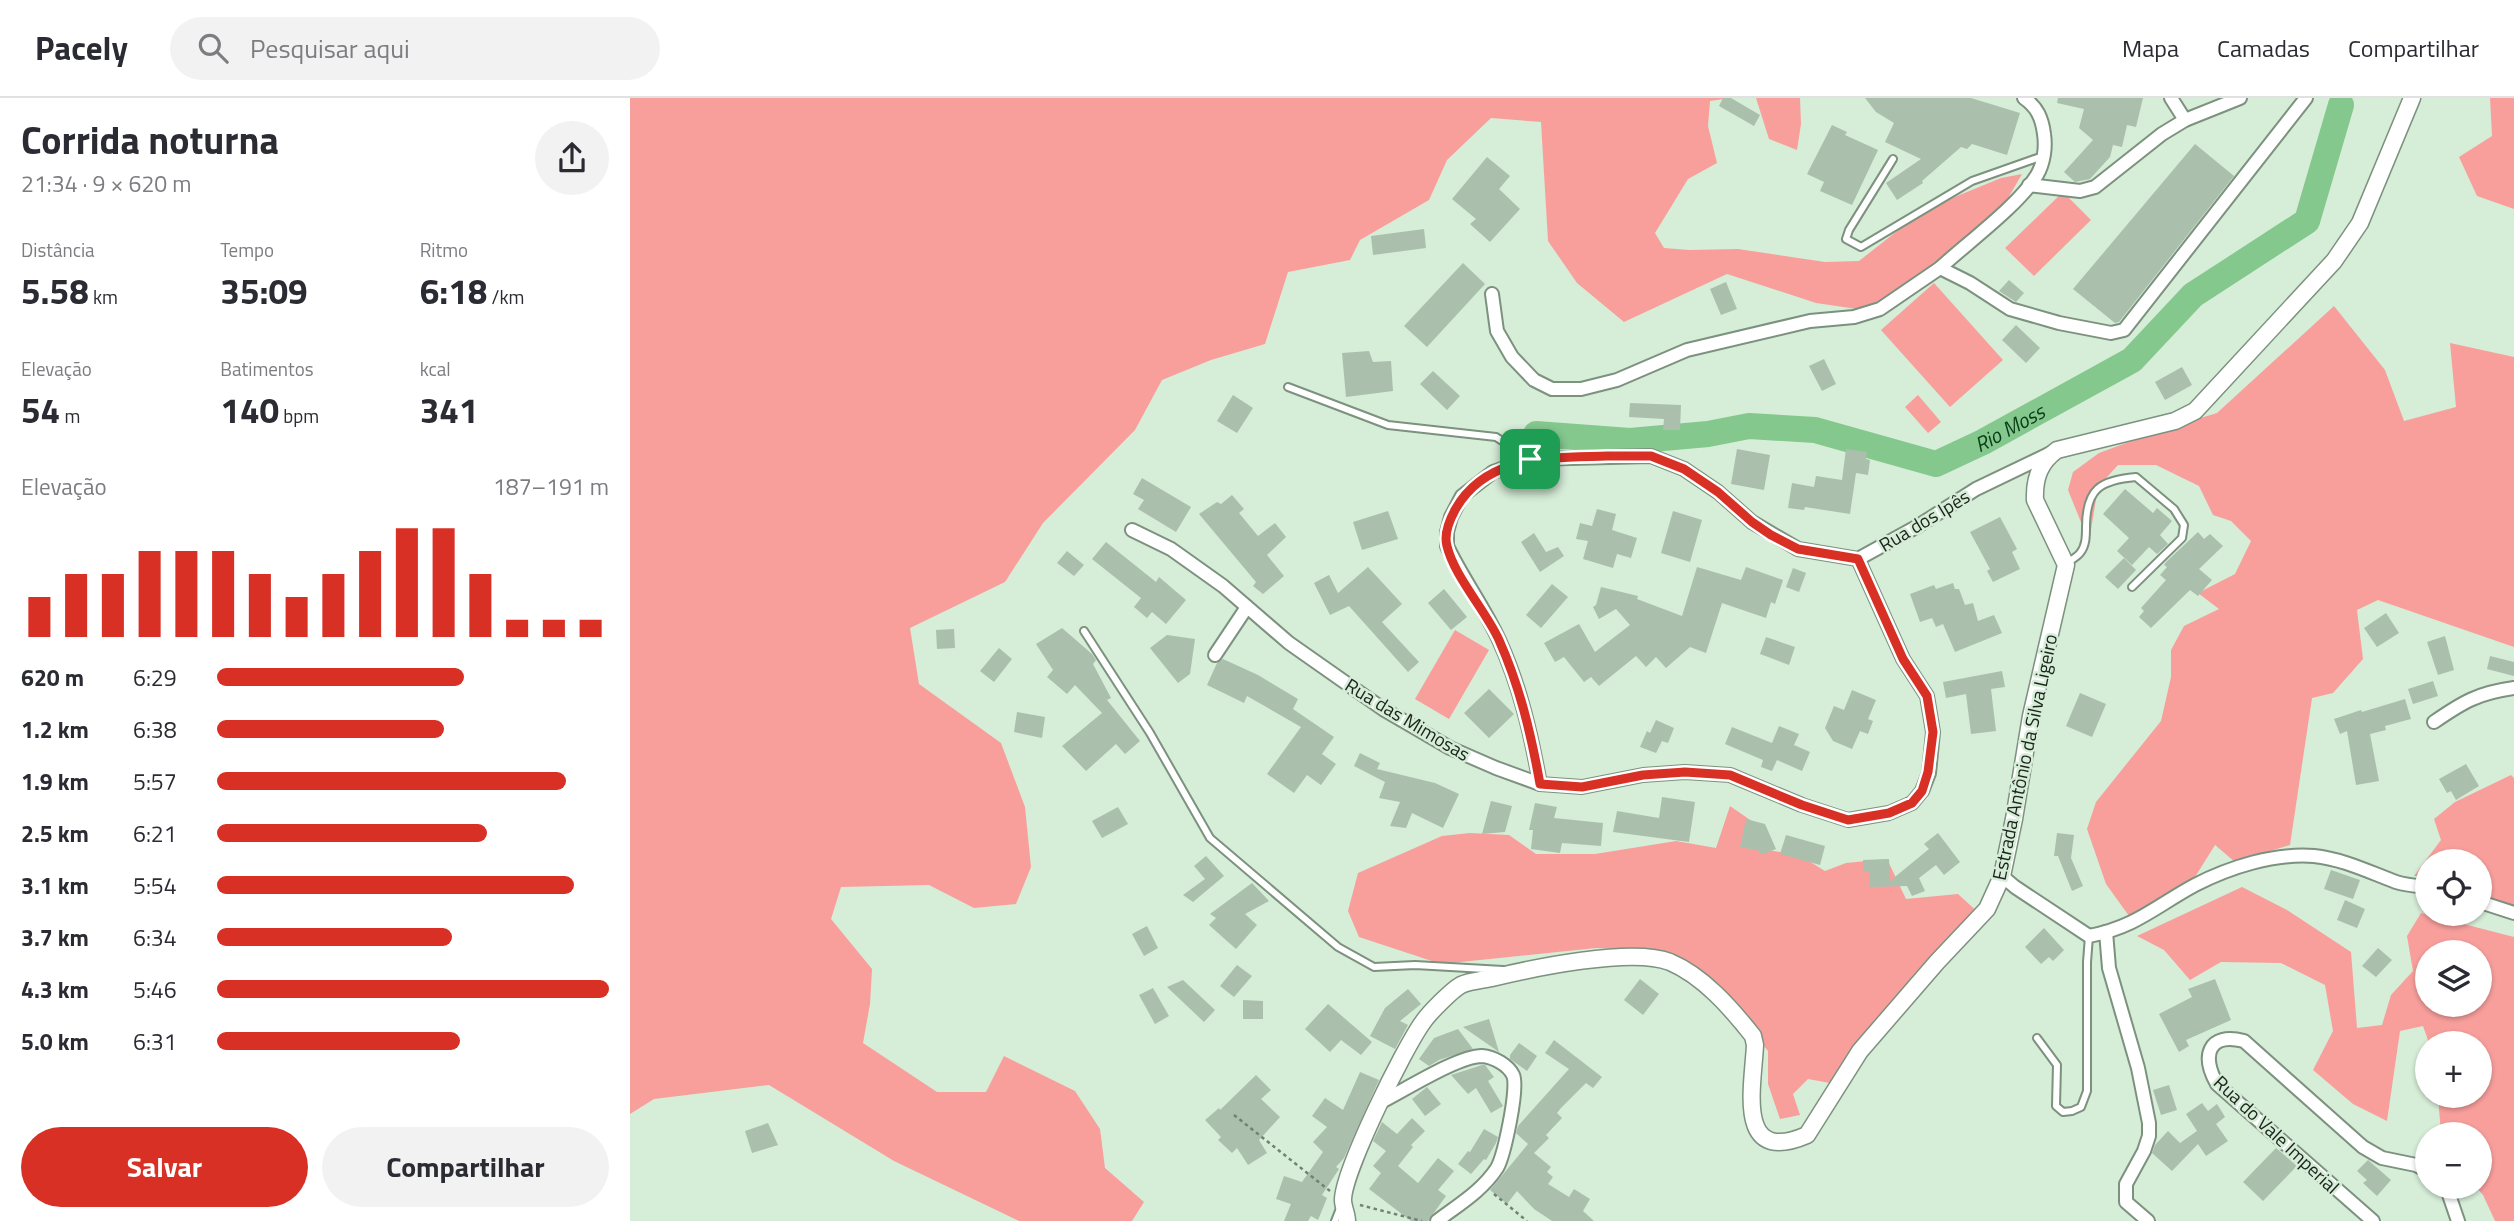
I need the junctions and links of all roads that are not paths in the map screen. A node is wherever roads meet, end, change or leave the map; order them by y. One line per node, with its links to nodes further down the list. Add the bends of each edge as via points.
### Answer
1 (2024, 98): 7 (street, via 2043,122)
2 (2171, 98): 6 (street)
3 (2240, 98): 6 (street)
4 (2306, 98): 10 (street, via 2124,330 2111,333 2010,309)
5 (2412, 98): 13 (street, via 2360,223 2340,252 2195,411 2175,421)
6 (2185, 120): 9 (street, via 2095,187 2080,191)
7 (2043, 156): 8 (lane, via 1972,181 1861,247 1853,245 1846,239 1849,230); 9 (street)
8 (1893, 159)
9 (2029, 185): 10 (street)
10 (1940, 268): 11 (street, via 1880,309 1687,350 1617,380 1581,389 1552,389 1534,380 1512,357 1497,331)
11 (1492, 294)
12 (1288, 387): 14 (lane, via 1388,425 1496,438)
13 (2057, 450): 16 (street, Rua dos Ipês, via 1976,488); 17 (street, via 2044,459 2035,500)
14 (1530, 459): 16 (street, Rua dos Ipês, via 1651,456 1684,469 1752,522 1798,549); 24 (street, Rua dos Ipês, via 1493,472 1462,496 1451,517 1447,546 1498,637 1514,676)
15 (1132, 530): 19 (street, Rua das Mimosas, via 1171,550)
16 (1858, 559): 24 (street, Rua das Mimosas, via 1903,659 1927,696 1933,732 1928,772 1912,803 1889,813 1848,820 1730,775 1685,772 1582,787)
17 (2066, 565): 18 (lane, via 2086,541 2093,491 2114,479 2136,477 2174,509 2184,525 2182,538); 25 (street, Estrada Antônio da Silva Ligeiro, via 2031,716)
18 (2132, 587)
19 (1247, 607): 21 (street); 24 (street, Rua das Mimosas, via 1383,709 1450,748)
20 (1084, 631): 31 (lane, via 1210,838 1338,947 1374,967)
21 (1215, 655)
22 (2514, 688): 23 (street, via 2467,699)
23 (2434, 722)
24 (1540, 784)
25 (2002, 876): 30 (street); 31 (street, Estrada Antônio da Silva Ligeiro, via 1987,909 1860,1051 1807,1135 1782,1143 1758,1133 1752,1118 1753,1036 1690,972 1668,961 1643,957)
26 (2415, 885): 29 (street, via 2314,856 2270,858 2194,885 2135,922)
27 (2492, 906): 28 (street)
28 (2514, 913)
29 (2106, 932): 30 (street); 40 (street, via 2109,968 2149,1123 2144,1151 2126,1184 2126,1202)
30 (2090, 936): 32 (lane, via 2087,1082 2081,1107 2063,1112 2056,1106 2057,1065)
31 (1522, 971): 33 (street, Estrada Antônio da Silva Ligeiro, via 1460,985 1424,1020)
32 (2038, 1038)
33 (1381, 1102): 35 (street, Estrada Antônio da Silva Ligeiro); 39 (street, via 1464,1059 1484,1056 1504,1064 1514,1076 1514,1099 1499,1166 1484,1185)
34 (2415, 1165): 41 (street, Rua do Vale Imperial, via 2382,1158 2363,1147 2244,1041 2231,1038 2210,1049 2207,1059 2217,1084)
35 (1344, 1194): 37 (lane); 38 (street)
36 (2450, 1199): 42 (street)
37 (1335, 1221)
38 (1347, 1221)
39 (1437, 1221)
40 (2148, 1221)
41 (2373, 1221)
42 (2458, 1221)

